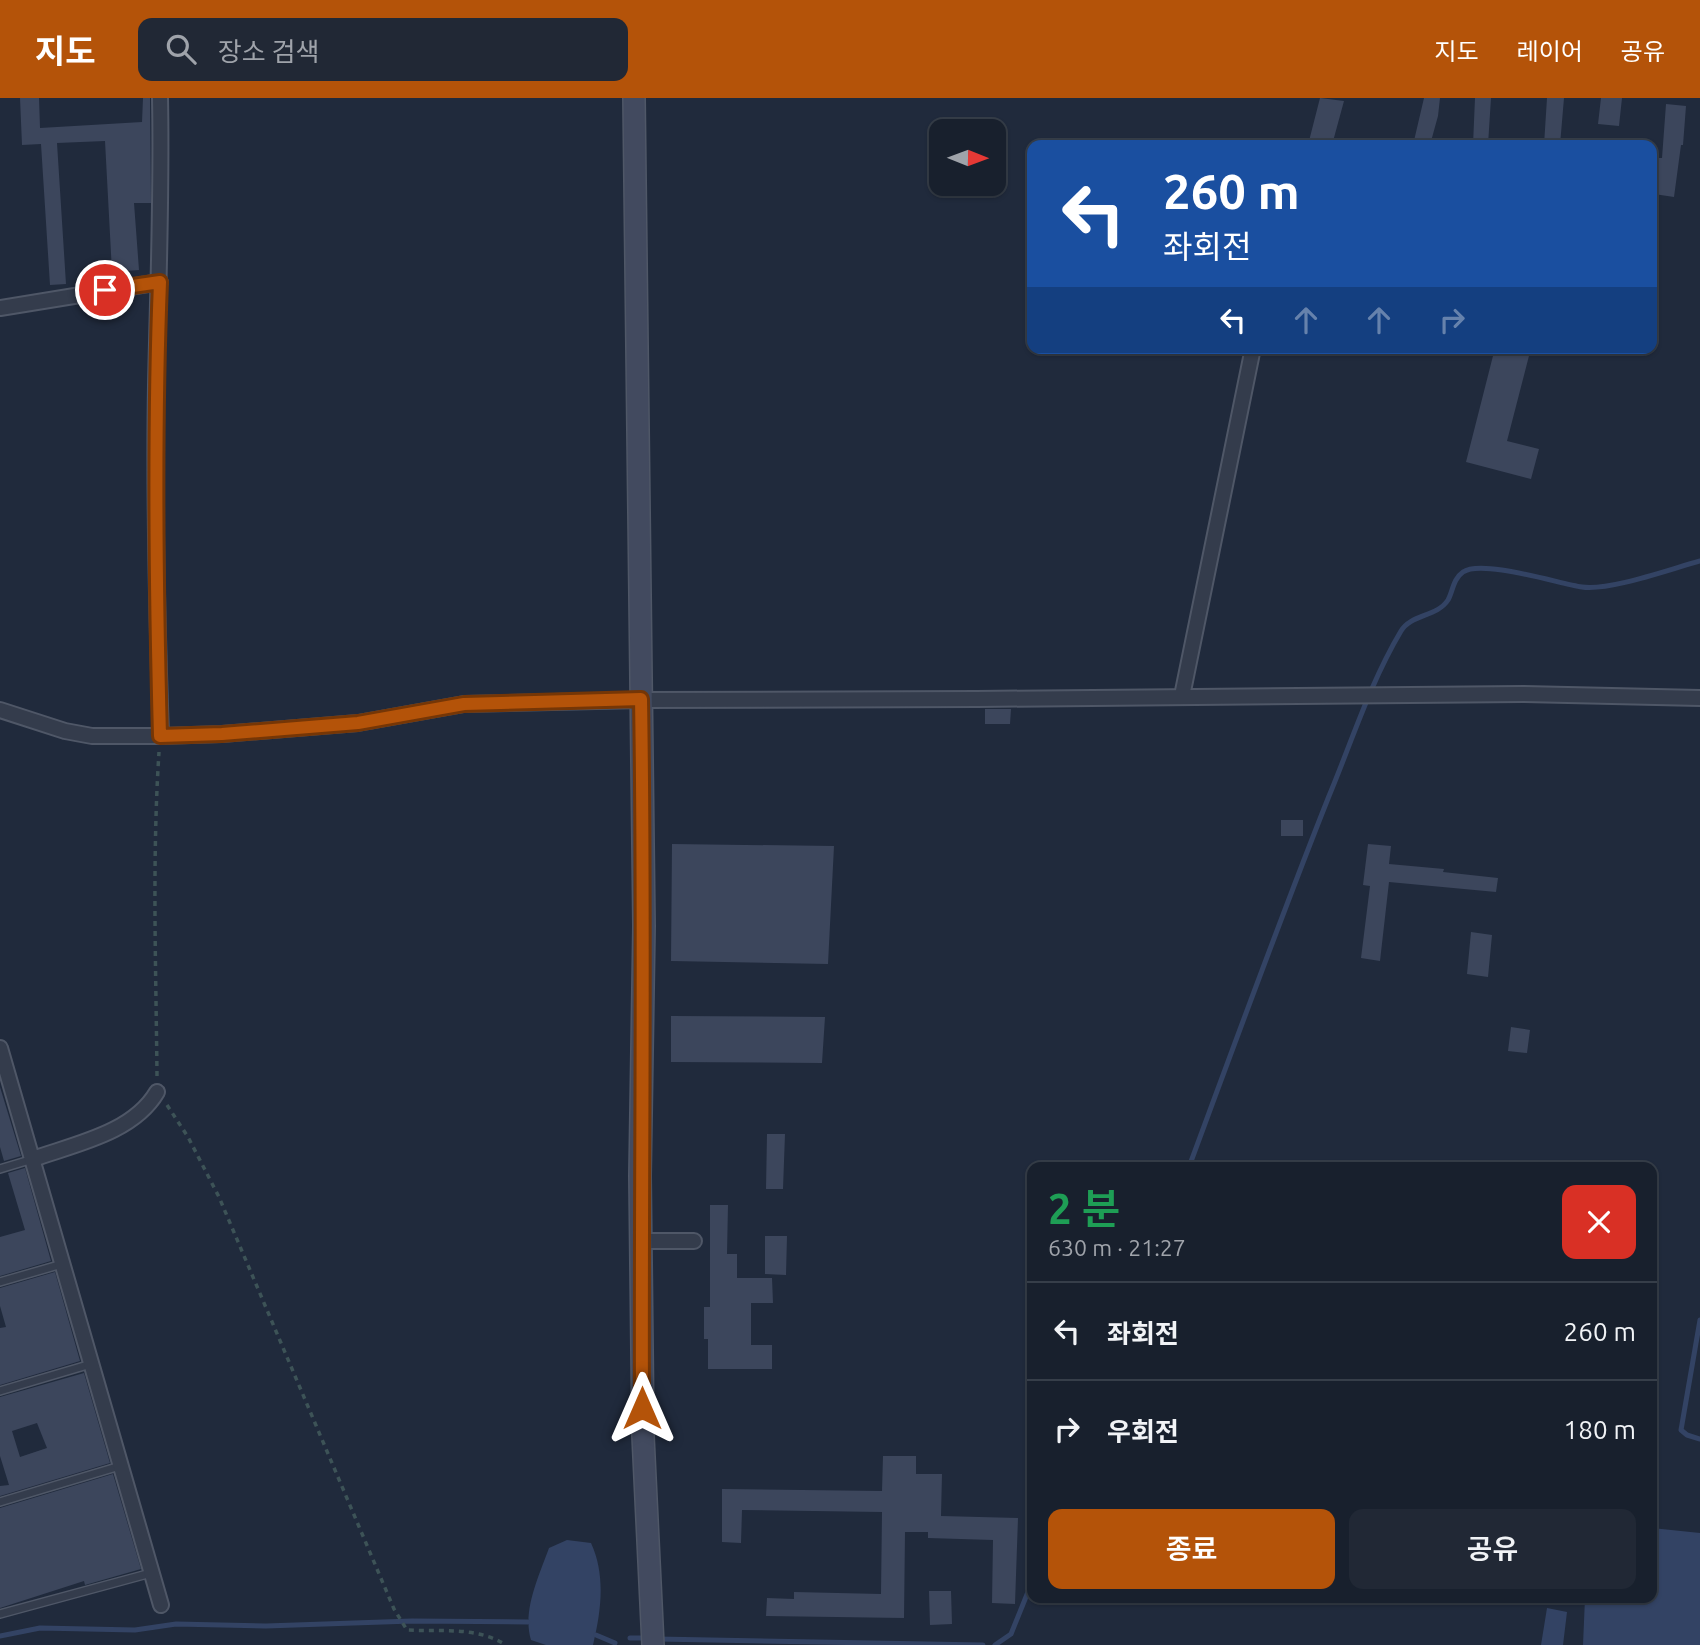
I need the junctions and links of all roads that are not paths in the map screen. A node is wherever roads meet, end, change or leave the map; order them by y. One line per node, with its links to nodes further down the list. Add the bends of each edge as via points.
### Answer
1 (160, 98): 3 (street)
2 (634, 98): 8 (street)
3 (160, 282): 4 (street); 10 (street, via 156,550)
4 (0, 308)
5 (1252, 354): 6 (street)
6 (1182, 696): 7 (street); 8 (street)
7 (1700, 698)
8 (641, 699): 10 (street, via 464,704 358,723); 15 (street)
9 (0, 710): 10 (street, via 92,736)
10 (160, 736)
11 (1, 1053): 13 (street)
12 (157, 1092): 13 (street, via 150,1104 126,1122)
13 (33, 1159): 14 (lane); 17 (street)
14 (0, 1168)
15 (641, 1241): 16 (street); 26 (street, via 643,1436)
16 (694, 1241)
17 (63, 1264): 18 (lane); 19 (street)
18 (0, 1282)
19 (91, 1364): 20 (lane); 21 (street)
20 (0, 1391)
21 (121, 1466): 22 (lane); 23 (street)
22 (0, 1502)
23 (152, 1572): 24 (street); 25 (lane)
24 (162, 1605)
25 (0, 1614)
26 (653, 1645)

